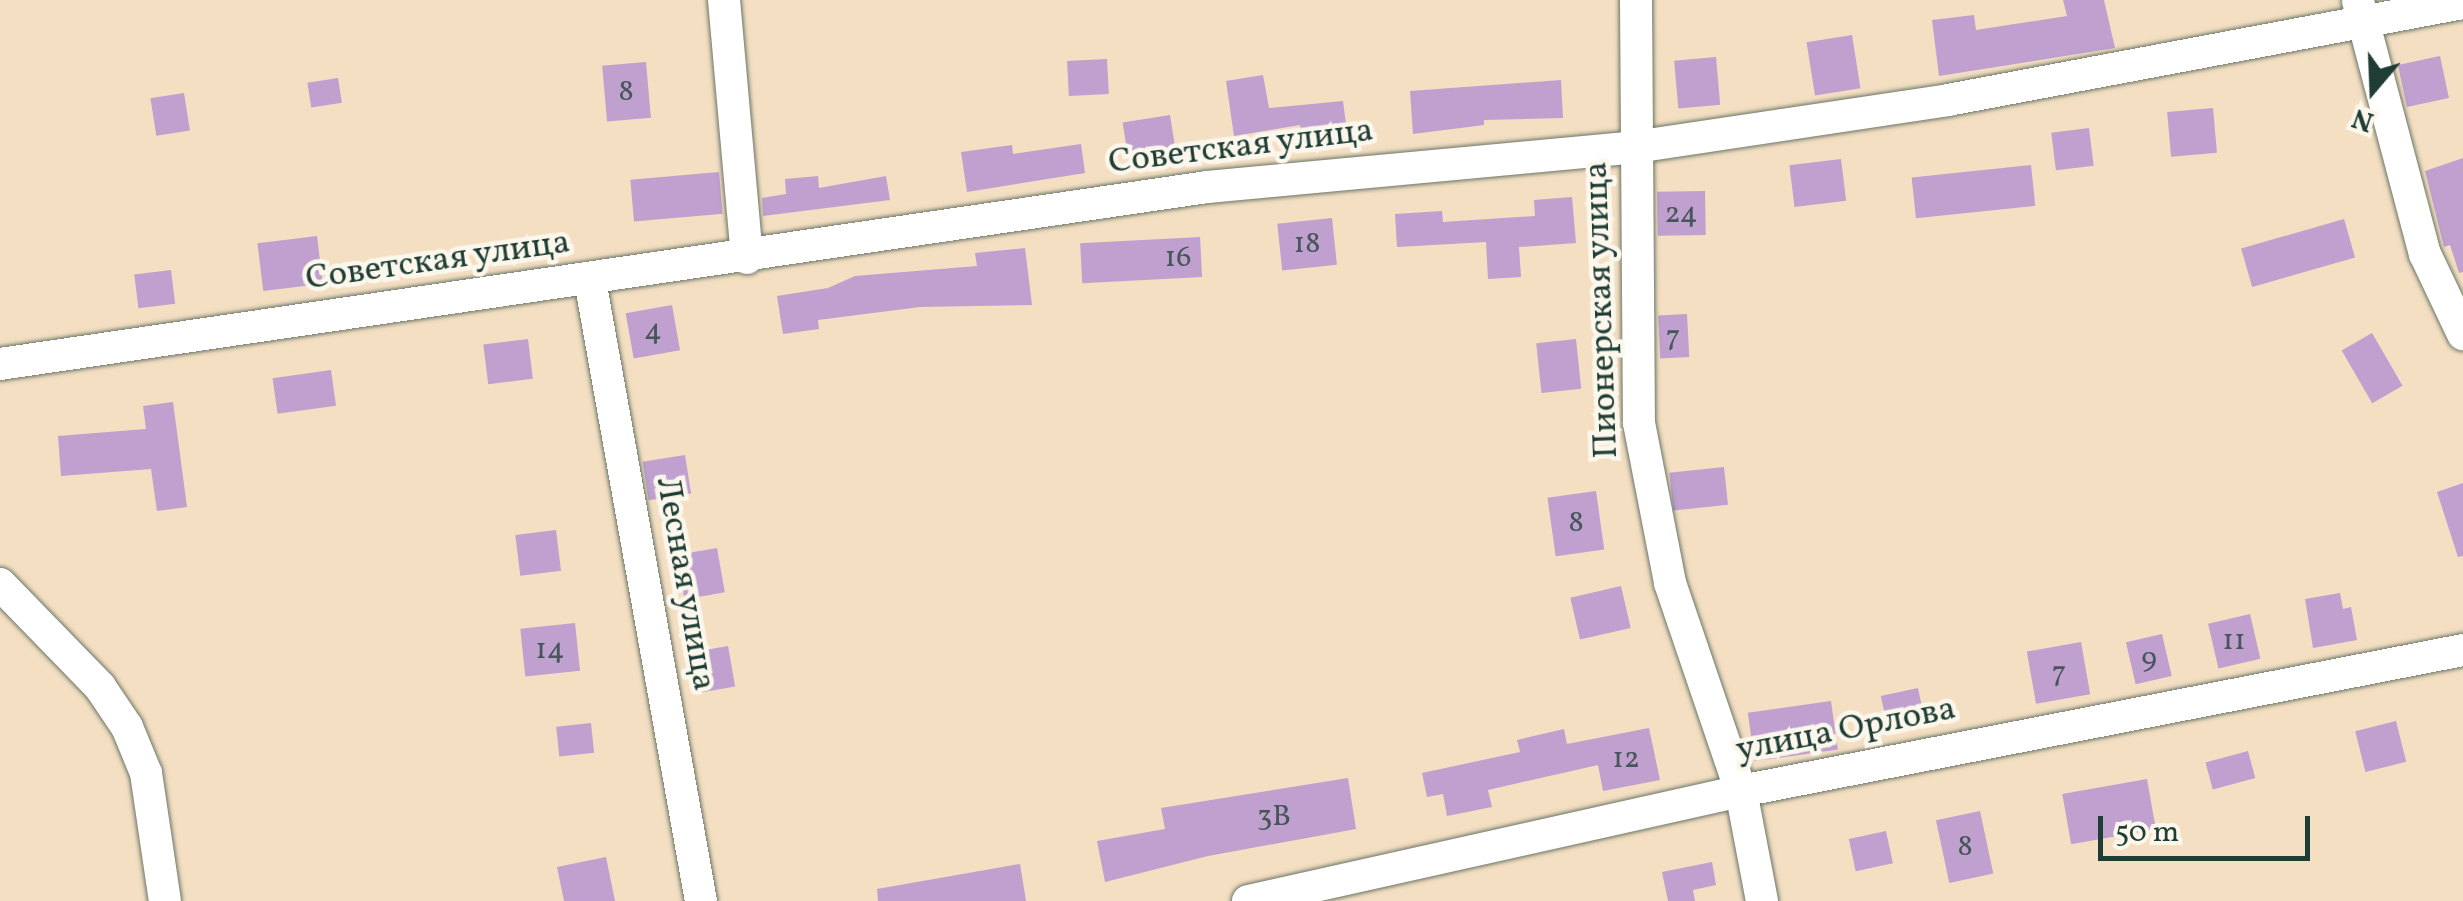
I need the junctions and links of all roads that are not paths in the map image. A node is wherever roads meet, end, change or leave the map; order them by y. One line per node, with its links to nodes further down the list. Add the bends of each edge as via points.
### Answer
1 (724, 0): 6 (street)
2 (1636, 0): 5 (street, Пионерская улица)
3 (2463, 3): 4 (street, Советская улица)
4 (2360, 11): 5 (street, Советская улица, via 1948,100); 8 (street, via 2425,254)
5 (1634, 147): 6 (street, Советская улица, via 1207,187); 12 (street, Пионерская улица, via 1639,423 1670,583)
6 (748, 258): 7 (street, Советская улица)
7 (590, 280): 9 (street, Советская улица); 14 (street, Лесная улица)
8 (2463, 334)
9 (13, 362)
10 (0, 584): 13 (street, via 100,688 127,727 146,772)
11 (2463, 650): 12 (street, улица Орлова)
12 (1740, 791): 15 (street, улица Орлова); 16 (street, Пионерская улица)
13 (165, 901)
14 (701, 901)
15 (1248, 901)
16 (1762, 901)

